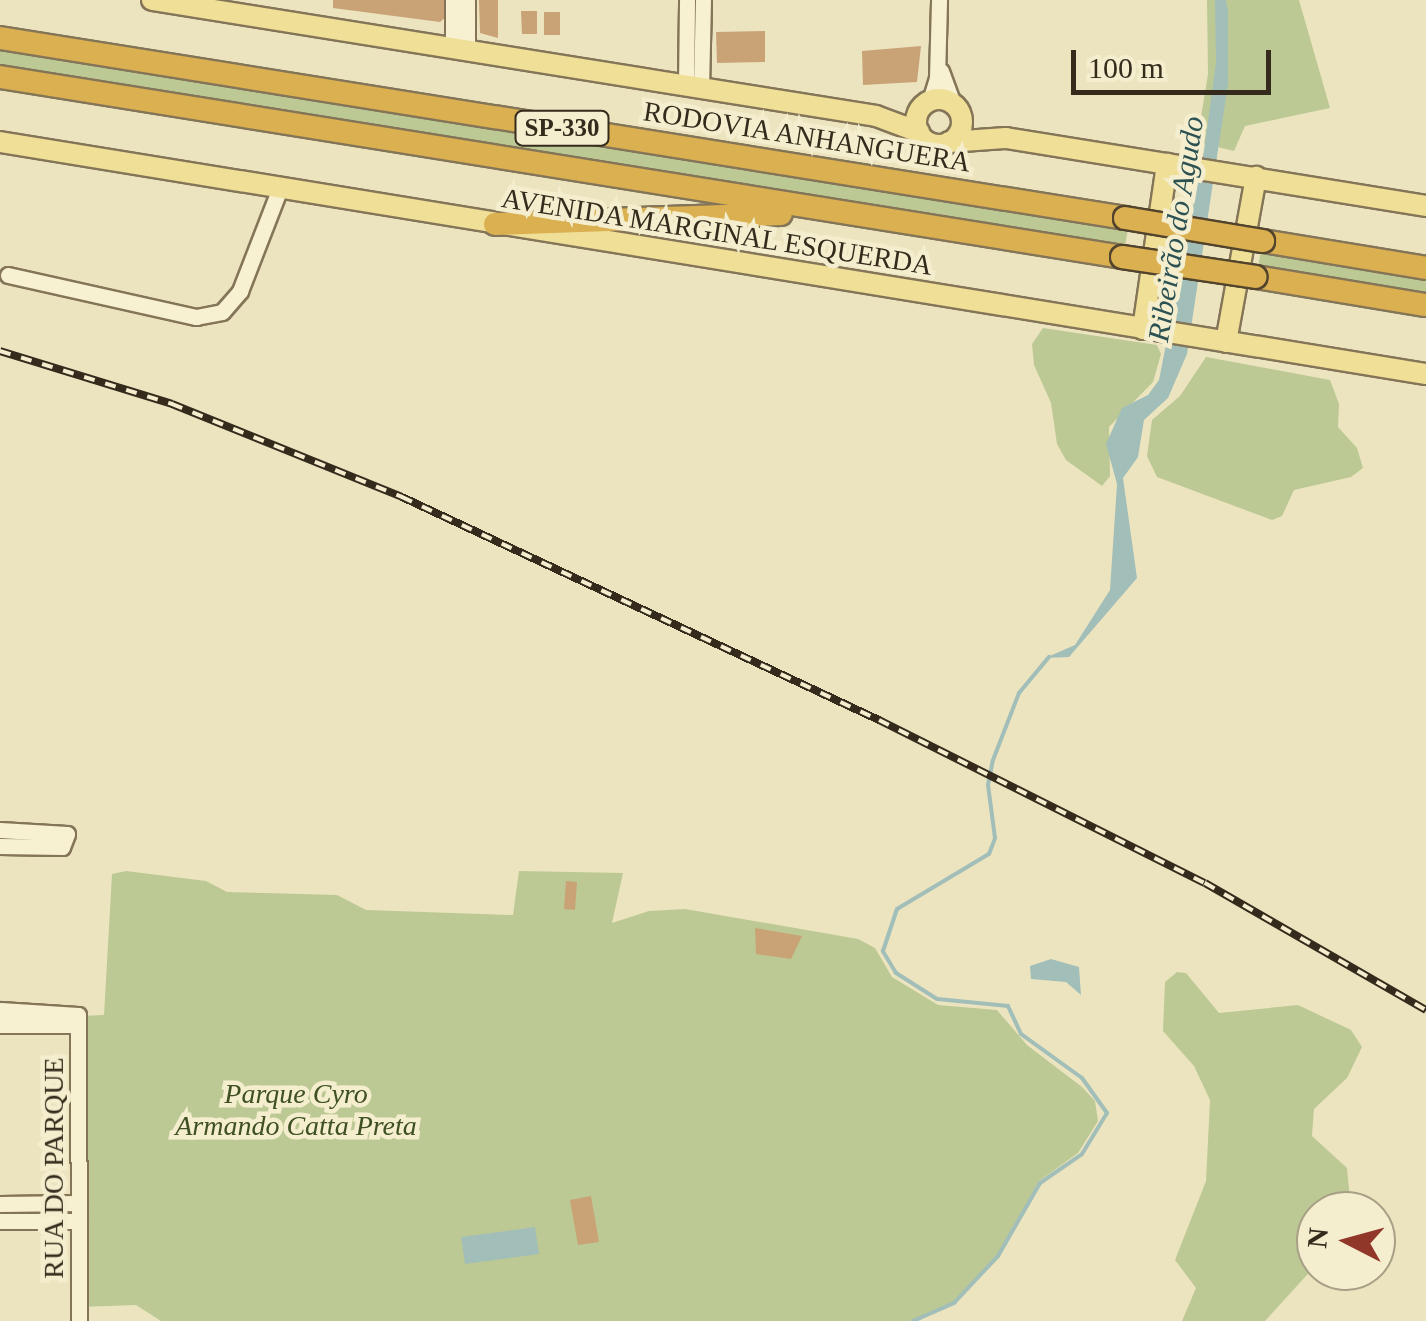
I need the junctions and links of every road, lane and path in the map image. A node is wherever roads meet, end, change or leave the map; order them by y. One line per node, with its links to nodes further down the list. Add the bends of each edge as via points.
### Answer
1 (152, 0): 7 (main road)
2 (453, 0): 9 (street)
3 (467, 0): 9 (street)
4 (687, 0): 12 (street)
5 (703, 0): 12 (street)
6 (939, 0): 10 (street)
7 (218, 5): 9 (main road)
8 (0, 38): 26 (highway, RODOVIA ANHANGUERA / SP-330, bridge)
9 (460, 48): 12 (main road)
10 (939, 57): 13 (street); 14 (street)
11 (0, 77): 24 (highway, SP-330)
12 (694, 87): 15 (main road)
13 (928, 102): 14 (main road); 15 (main road); 16 (main road, via 917,119)
14 (956, 107): 17 (main road); 19 (main road, via 961,125)
15 (876, 116): 16 (main road)
16 (919, 132): 19 (main road, via 930,142)
17 (1006, 138): 19 (main road); 20 (main road)
18 (0, 142): 22 (main road, AVENIDA MARGINAL ESQUERDA)
19 (949, 142)
20 (1173, 164): 21 (main road); 29 (main road)
21 (1248, 175): 23 (main road); 30 (main road)
22 (280, 188): 25 (main road, AVENIDA MARGINAL ESQUERDA); 27 (street, via 240,291 222,312 196,317)
23 (1426, 206)
24 (851, 214): 25 (highway); 28 (highway, SP-330, bridge)
25 (495, 224): 29 (main road, AVENIDA MARGINAL ESQUERDA)
26 (1426, 268)
27 (8, 275)
28 (1426, 305)
29 (1150, 330): 30 (main road, AVENIDA MARGINAL ESQUERDA)
30 (1226, 342): 31 (main road, AVENIDA MARGINAL ESQUERDA)
31 (1426, 374)
32 (0, 830): 33 (street, via 63,832 66,840 62,847)
33 (0, 846)
34 (0, 1010): 35 (street)
35 (78, 1020): 36 (street); 37 (street, RUA DO PARQUE)
36 (0, 1025)
37 (79, 1203): 38 (street); 40 (street, RUA DO PARQUE)
38 (0, 1204)
39 (0, 1220): 40 (street)
40 (79, 1221): 41 (street, RUA DO PARQUE)
41 (79, 1321)

